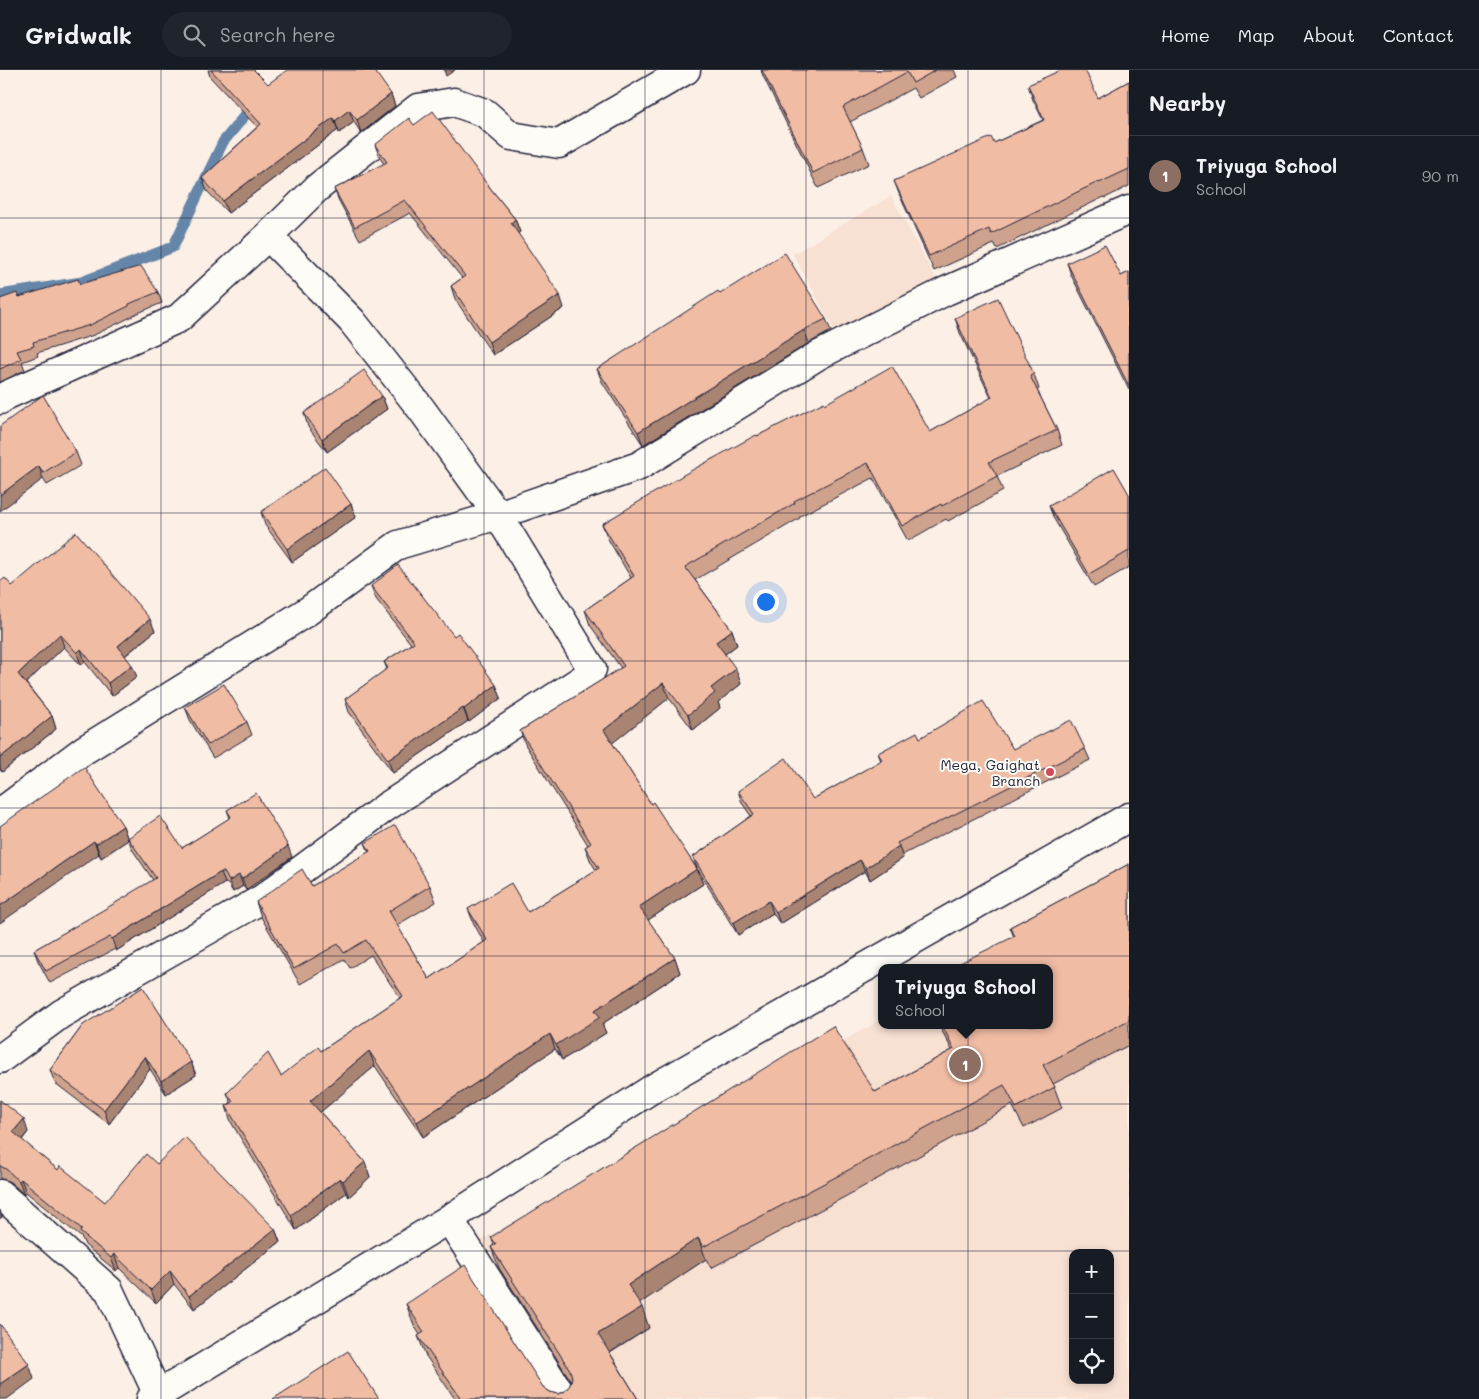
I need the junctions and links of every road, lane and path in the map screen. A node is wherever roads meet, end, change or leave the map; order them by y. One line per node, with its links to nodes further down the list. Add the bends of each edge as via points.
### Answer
1 (686, 70): 3 (street, via 559,144 511,136 486,113 454,102 418,108 317,188)
2 (1129, 210): 5 (street, via 946,291 817,356 639,466)
3 (268, 236): 4 (street, via 180,318); 5 (street, via 352,321)
4 (0, 400)
5 (498, 515): 6 (street, via 398,545 308,611 84,750); 8 (street, via 590,664 589,675 386,808 262,899 61,1014)
6 (0, 813)
7 (1129, 817): 10 (street, via 652,1089)
8 (0, 1058)
9 (0, 1194): 11 (street, via 108,1290)
10 (449, 1219): 11 (street); 12 (street)
11 (156, 1398)
12 (564, 1399)

